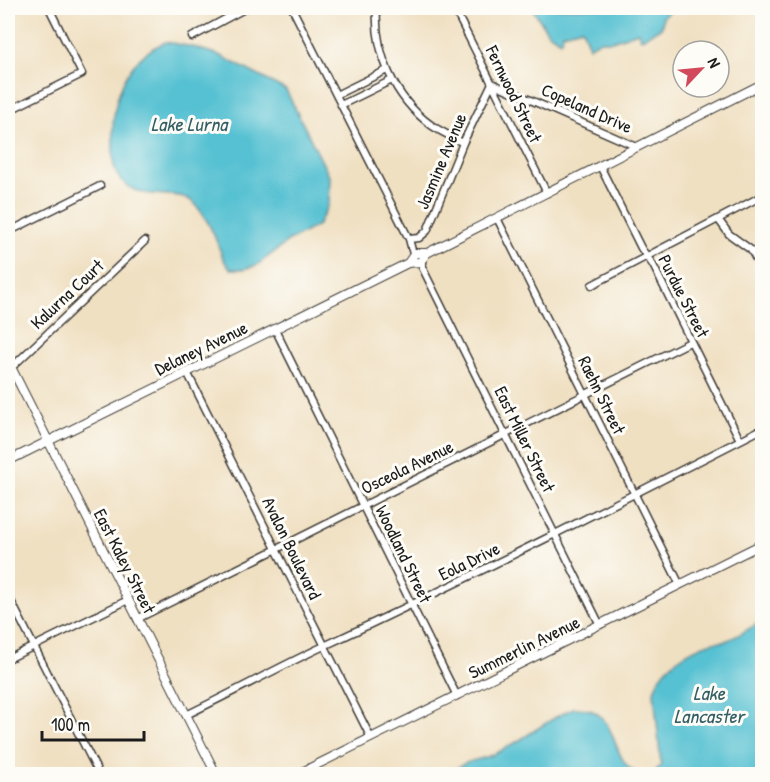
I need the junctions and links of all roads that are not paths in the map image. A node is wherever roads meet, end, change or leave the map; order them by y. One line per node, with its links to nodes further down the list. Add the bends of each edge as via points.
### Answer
1 (49, 8): 13 (street, via 82,74)
2 (246, 8): 6 (street)
3 (292, 8): 11 (street)
4 (377, 8): 7 (street, via 379,43)
5 (454, 8): 9 (street, Fernwood Street)
6 (192, 37)
7 (387, 70): 8 (street); 11 (street)
8 (392, 80): 12 (street); 14 (street, via 431,125)
9 (492, 82): 14 (street, Jasmine Avenue); 15 (street, Copeland Drive); 18 (street, Fernwood Street)
10 (762, 84): 15 (street, Delaney Avenue)
11 (336, 95): 12 (street)
12 (341, 105): 23 (street)
13 (8, 111)
14 (464, 143): 23 (street, Jasmine Avenue, via 427,231 420,238)
15 (637, 147): 16 (street, Delaney Avenue)
16 (600, 166): 18 (street, Delaney Avenue); 25 (street, Purdue Street)
17 (100, 186): 22 (street)
18 (547, 193): 20 (street, Delaney Avenue)
19 (762, 196): 21 (street)
20 (497, 218): 26 (street, Delaney Avenue); 33 (street, Raehn Street)
21 (718, 219): 25 (street); 27 (street, via 729,234 751,250)
22 (8, 232)
23 (409, 239): 26 (street, East Miller Street)
24 (145, 241): 31 (street, Kalurna Court)
25 (647, 256): 28 (street); 30 (street, Purdue Street)
26 (418, 258): 29 (street, Delaney Avenue); 35 (street, East Miller Street)
27 (762, 270)
28 (592, 285)
29 (275, 329): 32 (street, Delaney Avenue); 40 (street, Woodland Street)
30 (690, 342): 33 (street, Osceola Avenue); 36 (street, Purdue Street)
31 (9, 364): 37 (street, East Kaley Street)
32 (187, 372): 37 (street, Delaney Avenue); 43 (street, Avalon Boulevard)
33 (584, 394): 35 (street, Osceola Avenue); 39 (street, Raehn Street)
34 (762, 429): 36 (street, Eola Drive)
35 (506, 434): 40 (street, Osceola Avenue); 41 (street, East Miller Street)
36 (740, 440): 39 (street, Eola Drive)
37 (48, 441): 38 (street, Delaney Avenue); 46 (street, East Kaley Street)
38 (8, 461)
39 (635, 494): 41 (street, Eola Drive); 44 (street, Raehn Street)
40 (363, 506): 43 (street, Osceola Avenue); 47 (street, Woodland Street)
41 (556, 534): 47 (street, Eola Drive); 49 (street, East Miller Street)
42 (762, 544): 44 (street, Summerlin Avenue)
43 (275, 550): 48 (street, Osceola Avenue); 50 (street, Avalon Boulevard)
44 (680, 585): 49 (street, Summerlin Avenue)
45 (8, 595): 51 (street)
46 (128, 600): 48 (street, East Kaley Street); 51 (street)
47 (412, 606): 50 (street, Eola Drive); 53 (street, Woodland Street)
48 (137, 619): 54 (street, East Kaley Street)
49 (600, 625): 53 (street, Summerlin Avenue)
50 (324, 646): 54 (street, Eola Drive); 55 (street, Avalon Boulevard)
51 (34, 647): 52 (street); 56 (street)
52 (8, 659)
53 (458, 696): 55 (street, Summerlin Avenue)
54 (186, 715): 57 (street, East Kaley Street)
55 (370, 738): 58 (street, Summerlin Avenue)
56 (99, 774)
57 (216, 774)
58 (298, 774)

